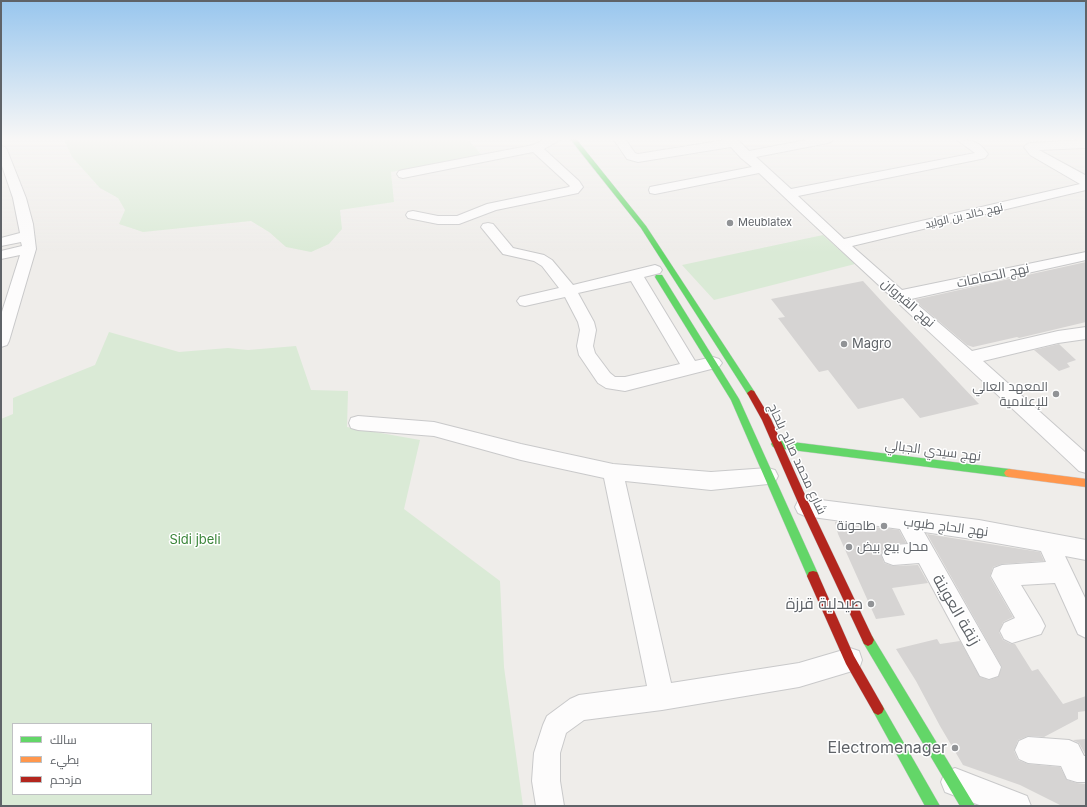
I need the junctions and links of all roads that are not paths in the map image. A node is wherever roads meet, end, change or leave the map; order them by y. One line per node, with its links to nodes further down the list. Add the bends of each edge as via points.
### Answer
1 (12, 178): 8 (street)
2 (568, 178): 13 (street, via 575,184 573,190 492,207 459,220 438,220)
3 (604, 178): 22 (main road, شارع محمد صالح بلحاج, via 644,227)
4 (717, 178): 11 (street)
5 (769, 178): 12 (street, نهج القيروان)
6 (868, 178): 12 (street)
7 (1081, 178): 10 (street, نهج خالد بن الوليد)
8 (16, 186): 9 (street); 16 (street)
9 (1, 188)
10 (1083, 189): 17 (street, نهج خالد بن الوليد)
11 (655, 190)
12 (787, 194): 17 (street, نهج القيروان)
13 (413, 215)
14 (488, 227): 23 (street, via 508,251 539,258 547,263)
15 (1, 242): 16 (street)
16 (29, 243): 18 (street); 27 (street)
17 (841, 244): 24 (street, نهج القيروان)
18 (1, 255)
19 (1086, 256): 24 (street, نهج الحمامات)
20 (656, 271): 21 (street); 22 (main road); 29 (main road)
21 (635, 275): 23 (street); 30 (street)
22 (676, 276): 32 (main road, شارع محمد صالح بلحاج, via 754,397)
23 (569, 290): 25 (street); 30 (street, via 586,322 587,355 604,378 612,383 625,384)
24 (900, 296): 28 (street, نهج القيروان)
25 (525, 301)
26 (1086, 333): 28 (street)
27 (2, 334)
28 (969, 358): 33 (street, نهج القيروان)
29 (713, 363): 30 (street); 35 (main road, via 740,410)
30 (691, 368)
31 (358, 423): 34 (street, via 434,429 521,452)
32 (776, 444): 36 (main road, نهج سيدي الجبالي); 37 (main road, شارع محمد صالح بلحاج)
33 (1086, 465)
34 (613, 472): 35 (street, via 711,481); 48 (street)
35 (768, 476): 46 (main road)
36 (1086, 483)
37 (805, 507): 38 (street, نهج الحاج طبوب); 51 (main road, شارع محمد صالح بلحاج, via 873,648)
38 (907, 522): 39 (street, نهج الحاج طبوب, via 978,530); 41 (street, زنقة العوينة)
39 (1047, 542): 40 (street, نهج الحاج طبوب); 43 (street)
40 (1086, 550)
41 (924, 553): 42 (street); 47 (street, زنقة العوينة)
42 (893, 556)
43 (1061, 572): 44 (street); 45 (street, via 1002,576 1033,626)
44 (1086, 626)
45 (1012, 631)
46 (850, 660): 48 (street, via 799,675); 53 (main road)
47 (988, 667)
48 (662, 697): 52 (street, via 579,708 556,725 547,753 546,781)
49 (1028, 750): 50 (street, via 1069,753 1077,769)
50 (1086, 769)
51 (953, 782): 54 (main road, شارع محمد صالح بلحاج); 55 (street)
52 (550, 806)
53 (933, 806)
54 (968, 806)
55 (1017, 806)

